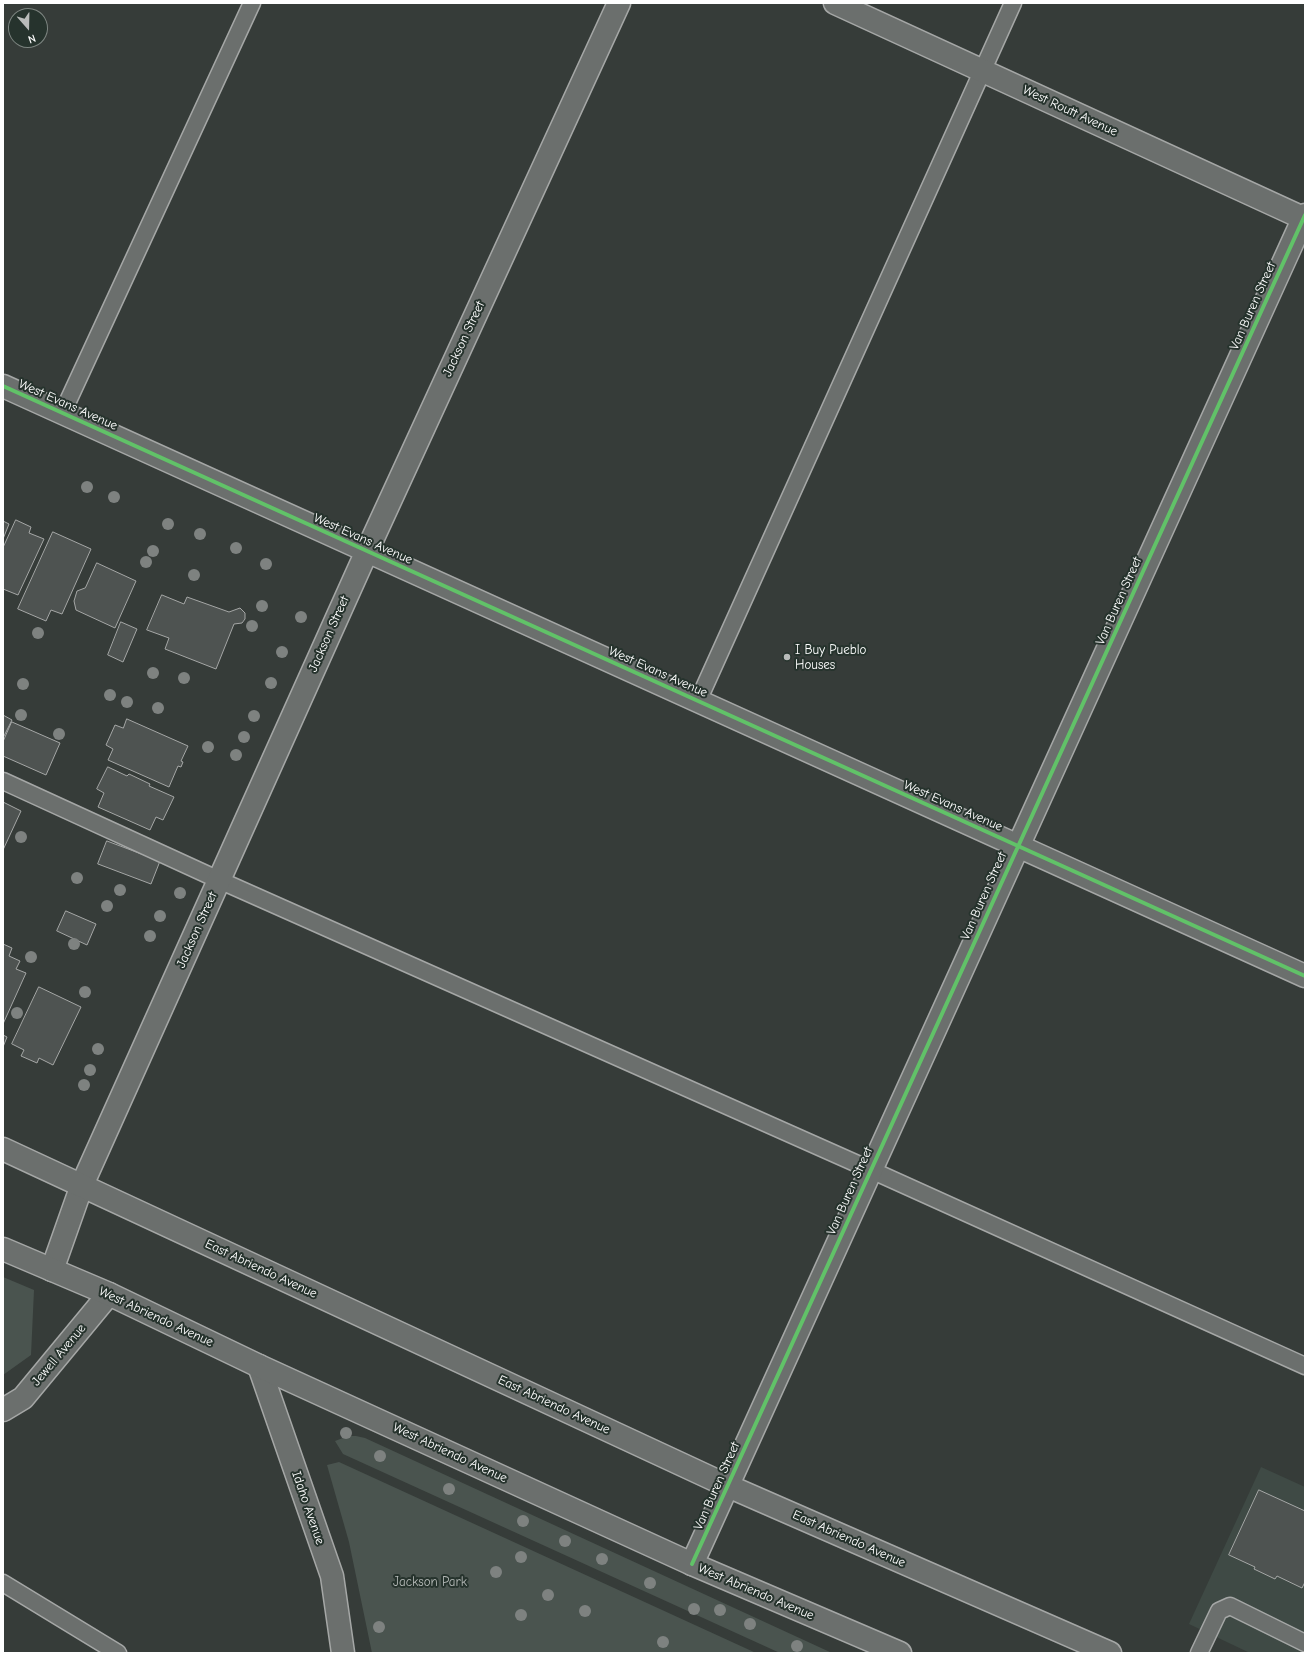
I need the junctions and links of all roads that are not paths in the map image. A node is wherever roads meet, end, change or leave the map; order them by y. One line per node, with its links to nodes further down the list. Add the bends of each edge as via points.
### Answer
1 (252, 3): 8 (lane)
2 (619, 3): 9 (street, Jackson Street)
3 (835, 3): 5 (street, West Routt Avenue)
4 (1013, 3): 5 (lane)
5 (983, 71): 6 (street, West Routt Avenue); 10 (lane)
6 (1305, 218): 12 (street, Van Buren Street)
7 (3, 386): 8 (street, West Evans Avenue)
8 (62, 414): 9 (street, West Evans Avenue)
9 (367, 551): 10 (street, West Evans Avenue); 13 (street, Jackson Street)
10 (698, 701): 12 (street, West Evans Avenue)
11 (3, 781): 13 (lane)
12 (1018, 846): 14 (street, West Evans Avenue); 16 (street, Van Buren Street)
13 (219, 880): 16 (lane); 17 (street, Jackson Street)
14 (1305, 976)
15 (3, 1149): 17 (street, East Abriendo Avenue)
16 (871, 1170): 22 (lane); 24 (street, Van Buren Street)
17 (82, 1186): 19 (street, Jackson Street); 24 (street, East Abriendo Avenue)
18 (3, 1249): 19 (street, West Abriendo Avenue)
19 (52, 1270): 20 (street, West Abriendo Avenue)
20 (109, 1294): 21 (street, West Abriendo Avenue); 23 (street, Jewell Avenue, via 23,1398)
21 (259, 1366): 25 (street, West Abriendo Avenue); 29 (street, Idaho Avenue, via 332,1576)
22 (1305, 1366)
23 (3, 1410)
24 (728, 1486): 25 (street, Van Buren Street); 31 (street, East Abriendo Avenue)
25 (692, 1564): 30 (street, West Abriendo Avenue)
26 (3, 1583): 28 (lane)
27 (1305, 1643): 32 (lane, via 1230,1606 1219,1611)
28 (109, 1651)
29 (343, 1653)
30 (900, 1653)
31 (1110, 1653)
32 (1199, 1653)

